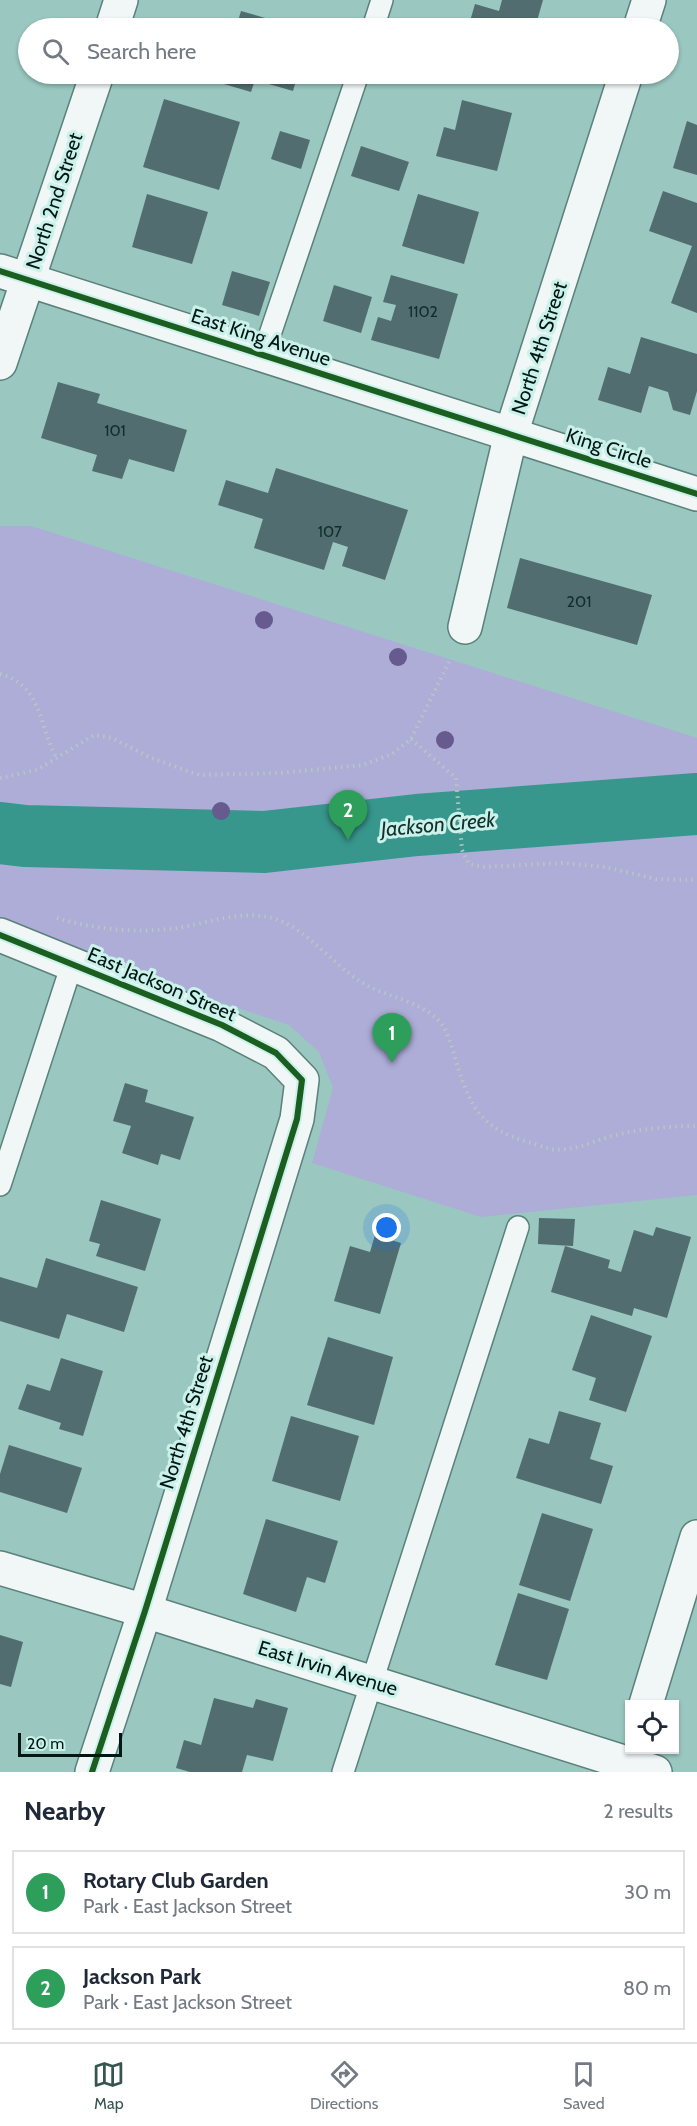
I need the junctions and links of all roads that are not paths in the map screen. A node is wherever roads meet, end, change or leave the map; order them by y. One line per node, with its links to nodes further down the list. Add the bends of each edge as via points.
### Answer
1 (121, 0): 4 (street)
2 (382, 0): 5 (lane)
3 (649, 0): 6 (street)
4 (115, 18)
5 (376, 18)
6 (643, 18)
7 (93, 84): 10 (street, North 2nd Street)
8 (355, 84): 11 (lane)
9 (623, 84): 13 (street, North 4th Street)
10 (14, 276): 11 (street, East King Avenue); 12 (street, North 2nd Street)
11 (263, 355): 13 (street, East King Avenue)
12 (0, 363)
13 (512, 434): 14 (street, King Circle); 15 (street, North 4th Street)
14 (697, 494)
15 (465, 627)
16 (0, 935): 17 (street, East Jackson Street)
17 (72, 964): 18 (street, East Jackson Street, via 222,1025 276,1053); 19 (lane)
18 (302, 1080): 23 (street, North 4th Street, via 297,1119)
19 (0, 1185)
20 (518, 1227): 24 (lane)
21 (697, 1537): 25 (street)
22 (0, 1568): 23 (street, East Irvin Avenue)
23 (145, 1611): 24 (street, East Irvin Avenue); 27 (street, North 4th Street)
24 (372, 1682): 26 (street, East Irvin Avenue); 28 (lane)
25 (647, 1700)
26 (635, 1764)
27 (92, 1772)
28 (343, 1772)

